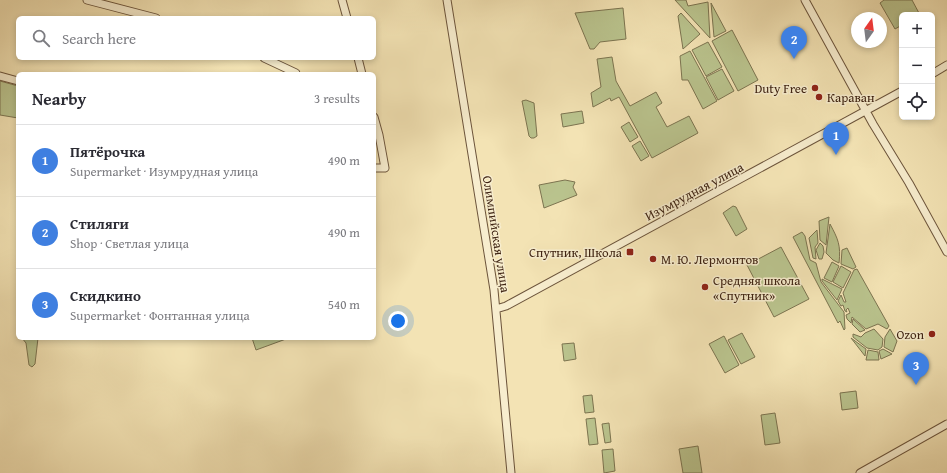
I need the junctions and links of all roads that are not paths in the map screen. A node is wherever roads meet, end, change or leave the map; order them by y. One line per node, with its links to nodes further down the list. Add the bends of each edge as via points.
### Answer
1 (87, 0): 5 (street)
2 (342, 0): 6 (street)
3 (447, 0): 20 (street, Олимпийская улица)
4 (805, 0): 16 (street)
5 (148, 16)
6 (346, 16)
7 (268, 60): 10 (street)
8 (358, 60): 11 (street)
9 (947, 65): 12 (street)
10 (294, 72)
11 (362, 72)
12 (935, 72)
13 (0, 76): 14 (street)
14 (16, 80)
15 (899, 93): 16 (street, Изумрудная улица)
16 (867, 112): 19 (street); 20 (street, Изумрудная улица, via 506,306)
17 (376, 125): 18 (street, via 385,168)
18 (376, 168)
19 (947, 252)
20 (496, 309): 22 (street, Олимпийская улица)
21 (947, 424): 23 (street)
22 (511, 473)
23 (860, 473)

